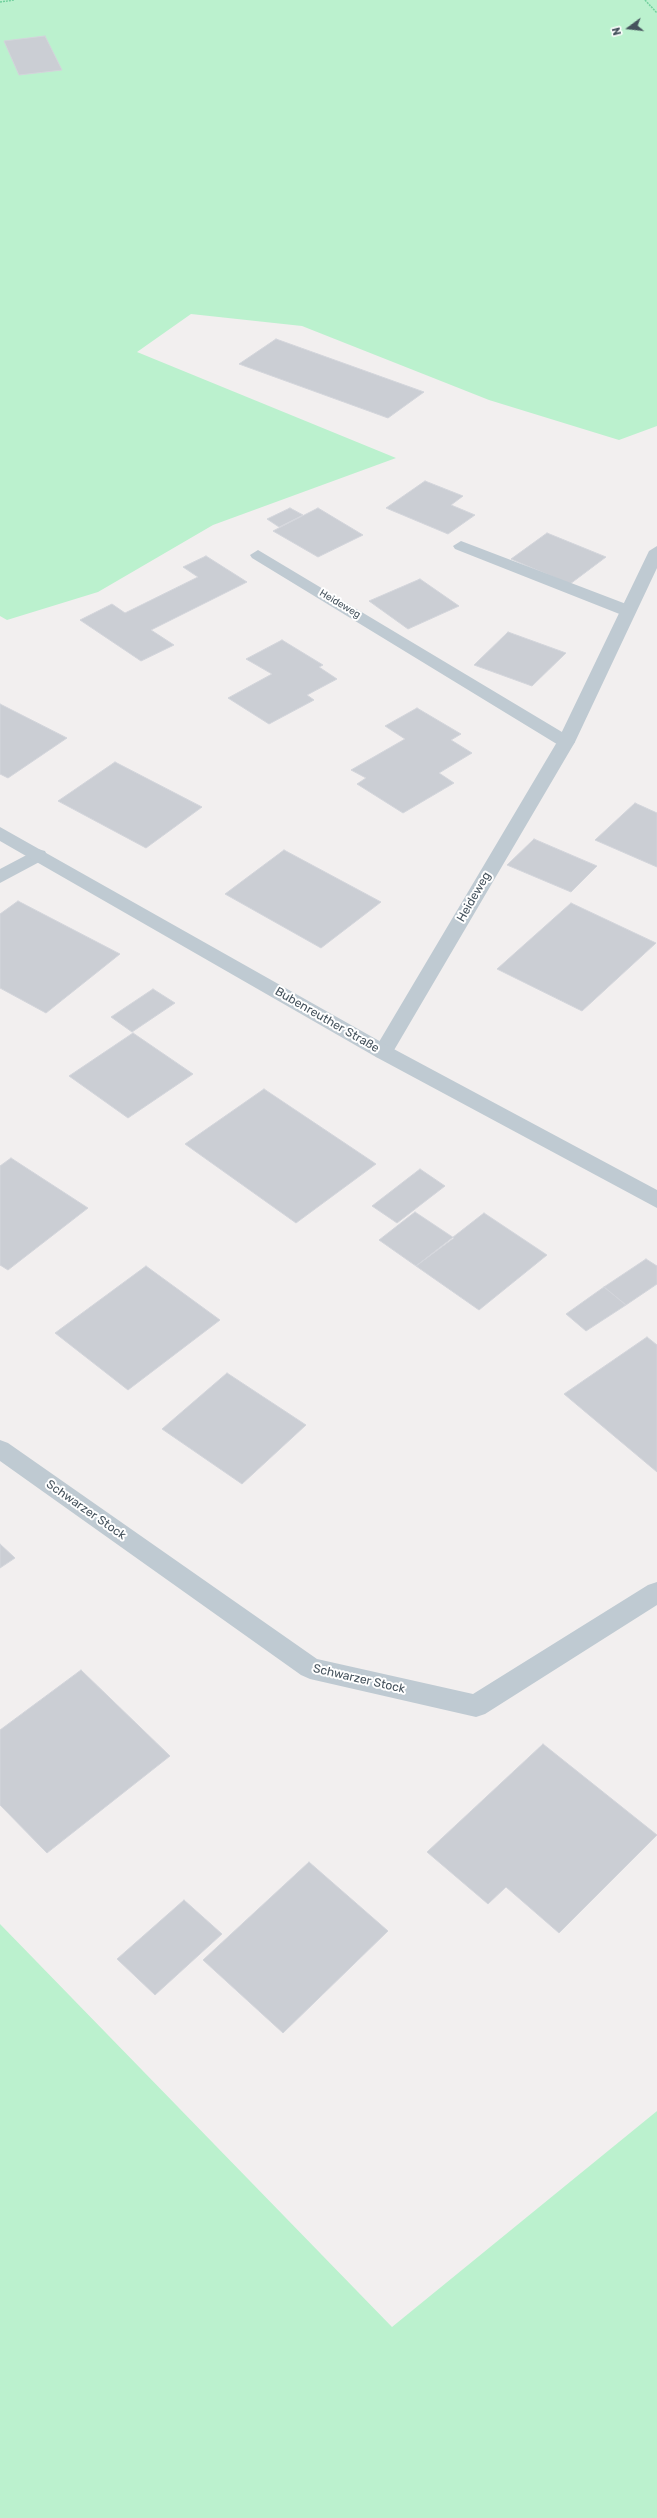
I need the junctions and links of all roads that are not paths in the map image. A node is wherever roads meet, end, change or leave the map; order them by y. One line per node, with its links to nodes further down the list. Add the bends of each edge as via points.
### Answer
1 (461, 546): 4 (street)
2 (657, 551): 4 (street, Heideweg)
3 (258, 555): 5 (street, Heideweg)
4 (628, 611): 5 (street, Heideweg)
5 (566, 742): 9 (street, Heideweg)
6 (0, 833): 7 (street, Bubenreuther Straße)
7 (38, 856): 8 (street); 9 (street, Bubenreuther Straße)
8 (0, 877)
9 (383, 1052): 10 (street, Bubenreuther Straße)
10 (657, 1200)
11 (0, 1449): 12 (street, Schwarzer Stock, via 310,1668 476,1706)
12 (657, 1592)

